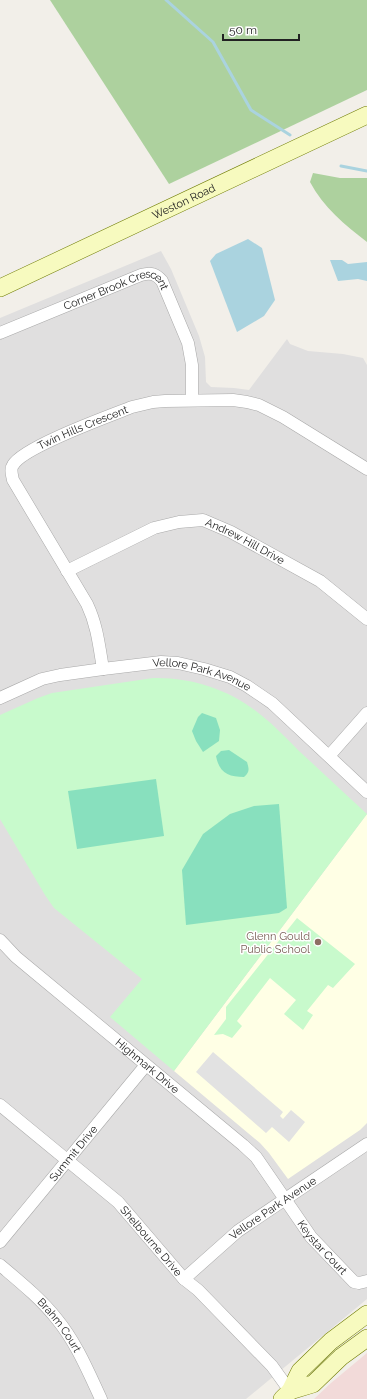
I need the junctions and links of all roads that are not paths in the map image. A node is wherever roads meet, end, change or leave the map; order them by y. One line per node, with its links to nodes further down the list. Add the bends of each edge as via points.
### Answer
1 (367, 115): 2 (main road, Weston Road)
2 (0, 288)
3 (0, 333): 4 (street, Corner Brook Crescent, via 141,275 154,274 162,281 188,343 192,365)
4 (192, 400): 5 (street, Twin Hills Crescent, via 233,400 259,405); 6 (street, Twin Hills Crescent, via 153,402 132,407 45,443 17,460 12,466 11,473 16,486)
5 (367, 469)
6 (67, 571): 7 (street, Andrew Hill Drive, via 154,528 203,520 320,581); 8 (street, Twin Hills Crescent, via 94,618)
7 (367, 619)
8 (103, 668): 9 (street, Vellore Park Avenue, via 42,679); 11 (street, Vellore Park Avenue, via 161,662 191,665 224,675 247,686 272,703)
9 (0, 698)
10 (367, 714): 11 (street)
11 (329, 756): 12 (street, Vellore Park Avenue)
12 (367, 792)
13 (0, 940): 14 (street, Highmark Drive, via 16,957)
14 (146, 1065): 17 (street, Summit Drive); 18 (street, Highmark Drive, via 256,1157)
15 (0, 1105): 17 (street, Shelbourne Drive)
16 (367, 1144): 18 (street, Vellore Park Avenue)
17 (68, 1160): 19 (street, Summit Drive); 21 (street, Shelbourne Drive, via 118,1202)
18 (286, 1200): 21 (street, Vellore Park Avenue, via 238,1232); 22 (street, Keystar Court, via 311,1237 354,1282)
19 (0, 1242)
20 (0, 1265): 26 (street, Brahm Court, via 38,1297 57,1319 79,1353)
21 (184, 1279): 25 (street, Shelbourne Drive, via 198,1290 272,1366)
22 (367, 1281)
23 (367, 1314): 25 (main road, via 331,1340 300,1371)
24 (367, 1338): 25 (main road, via 341,1357 313,1384)
25 (286, 1395)
26 (101, 1399)

